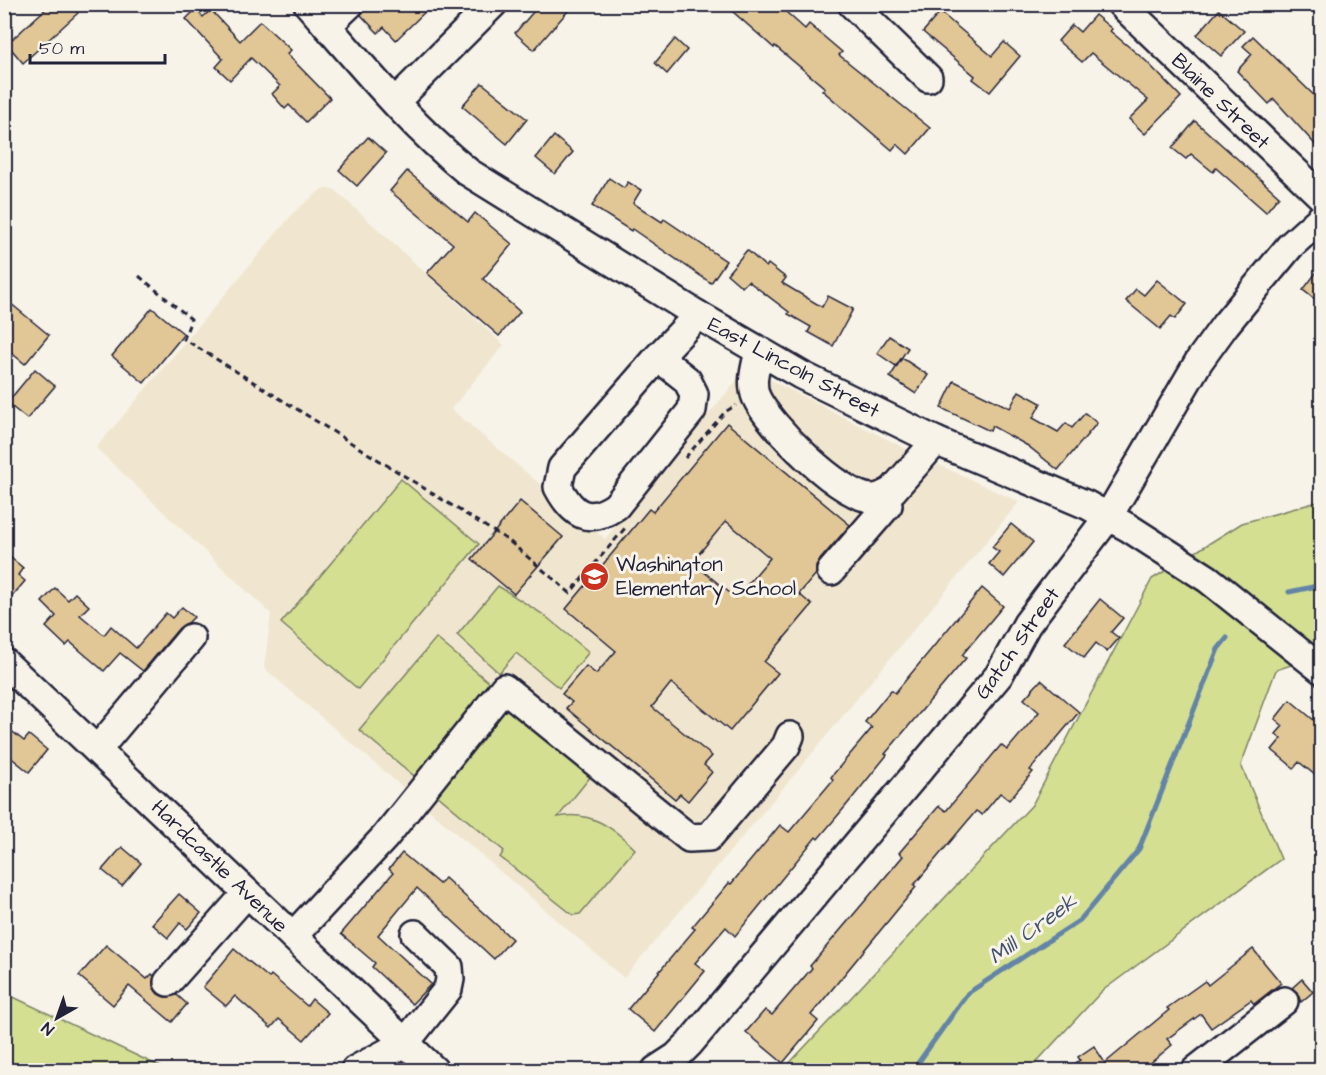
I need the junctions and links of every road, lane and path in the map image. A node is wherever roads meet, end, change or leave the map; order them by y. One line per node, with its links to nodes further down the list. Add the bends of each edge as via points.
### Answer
1 (309, 4): 6 (street, East Lincoln Street)
2 (350, 4): 6 (street)
3 (493, 4): 8 (street)
4 (852, 4): 7 (street)
5 (1121, 4): 9 (street, Blaine Street)
6 (327, 26): 8 (street, East Lincoln Street)
7 (928, 78)
8 (395, 102): 12 (street, East Lincoln Street, via 468,172)
9 (1322, 197)
10 (1322, 217): 19 (street, Gatch Street, via 1290,246 1199,361)
11 (140, 276): 20 (path, via 192,319 184,339 508,542 570,592)
12 (698, 315): 13 (street, East Lincoln Street); 14 (street)
13 (759, 351): 15 (street, via 753,382); 16 (street, East Lincoln Street)
14 (658, 357): 14 (street, via 562,468 558,487 566,502 586,516 602,516 616,506 692,410 694,394 687,380)
15 (755, 395): 17 (path, via 725,412); 18 (street, via 765,414 792,444 844,488 872,498)
16 (936, 441): 18 (street); 19 (street, East Lincoln Street)
17 (681, 463)
18 (885, 495): 21 (street, via 888,505)
19 (1108, 517): 24 (street, East Lincoln Street, via 1208,579); 35 (street, Gatch Street, via 1027,624 999,675 689,1044)
20 (629, 523)
21 (831, 571)
22 (191, 638): 26 (street)
23 (4, 662): 26 (street, Hardcastle Avenue)
24 (1322, 670)
25 (790, 736): 29 (street, via 786,746 709,837 689,838 504,688 385,837)
26 (97, 750): 27 (street, Hardcastle Avenue)
27 (248, 893): 29 (street, Hardcastle Avenue); 30 (street)
28 (416, 934): 32 (street, via 449,967 450,979 448,989)
29 (293, 936): 32 (street, Hardcastle Avenue)
30 (168, 982)
31 (1284, 1001): 36 (street)
32 (405, 1043): 33 (street); 34 (street, Hardcastle Avenue)
33 (355, 1071)
34 (434, 1071)
35 (656, 1071)
36 (1196, 1071)

